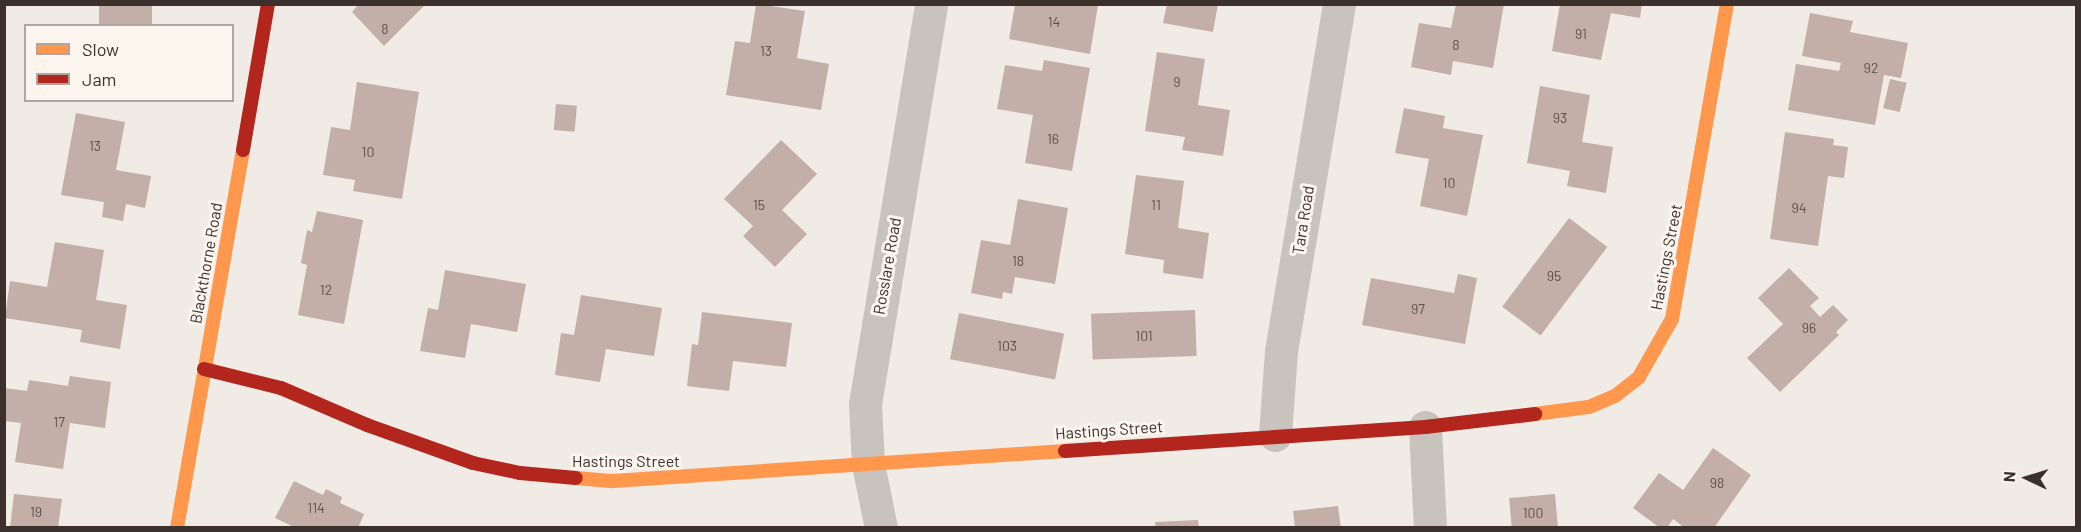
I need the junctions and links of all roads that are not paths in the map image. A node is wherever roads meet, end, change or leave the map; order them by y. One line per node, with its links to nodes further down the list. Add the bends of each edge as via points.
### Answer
1 (268, 4): 5 (street, Blackthorne Road)
2 (931, 4): 8 (street, Rosslare Road, via 868,373)
3 (1339, 4): 7 (street, Tara Road, via 1281,351)
4 (1727, 4): 6 (street, Hastings Street, via 1672,319 1639,377 1615,396 1589,407)
5 (204, 369): 8 (street, Hastings Street, via 281,388 429,449 520,473 613,481); 9 (street, Blackthorne Road)
6 (1425, 427): 7 (street, Hastings Street); 11 (street)
7 (1275, 435): 8 (street, Hastings Street)
8 (868, 464): 10 (street, Rosslare Road)
9 (177, 528)
10 (881, 528)
11 (1430, 528)

